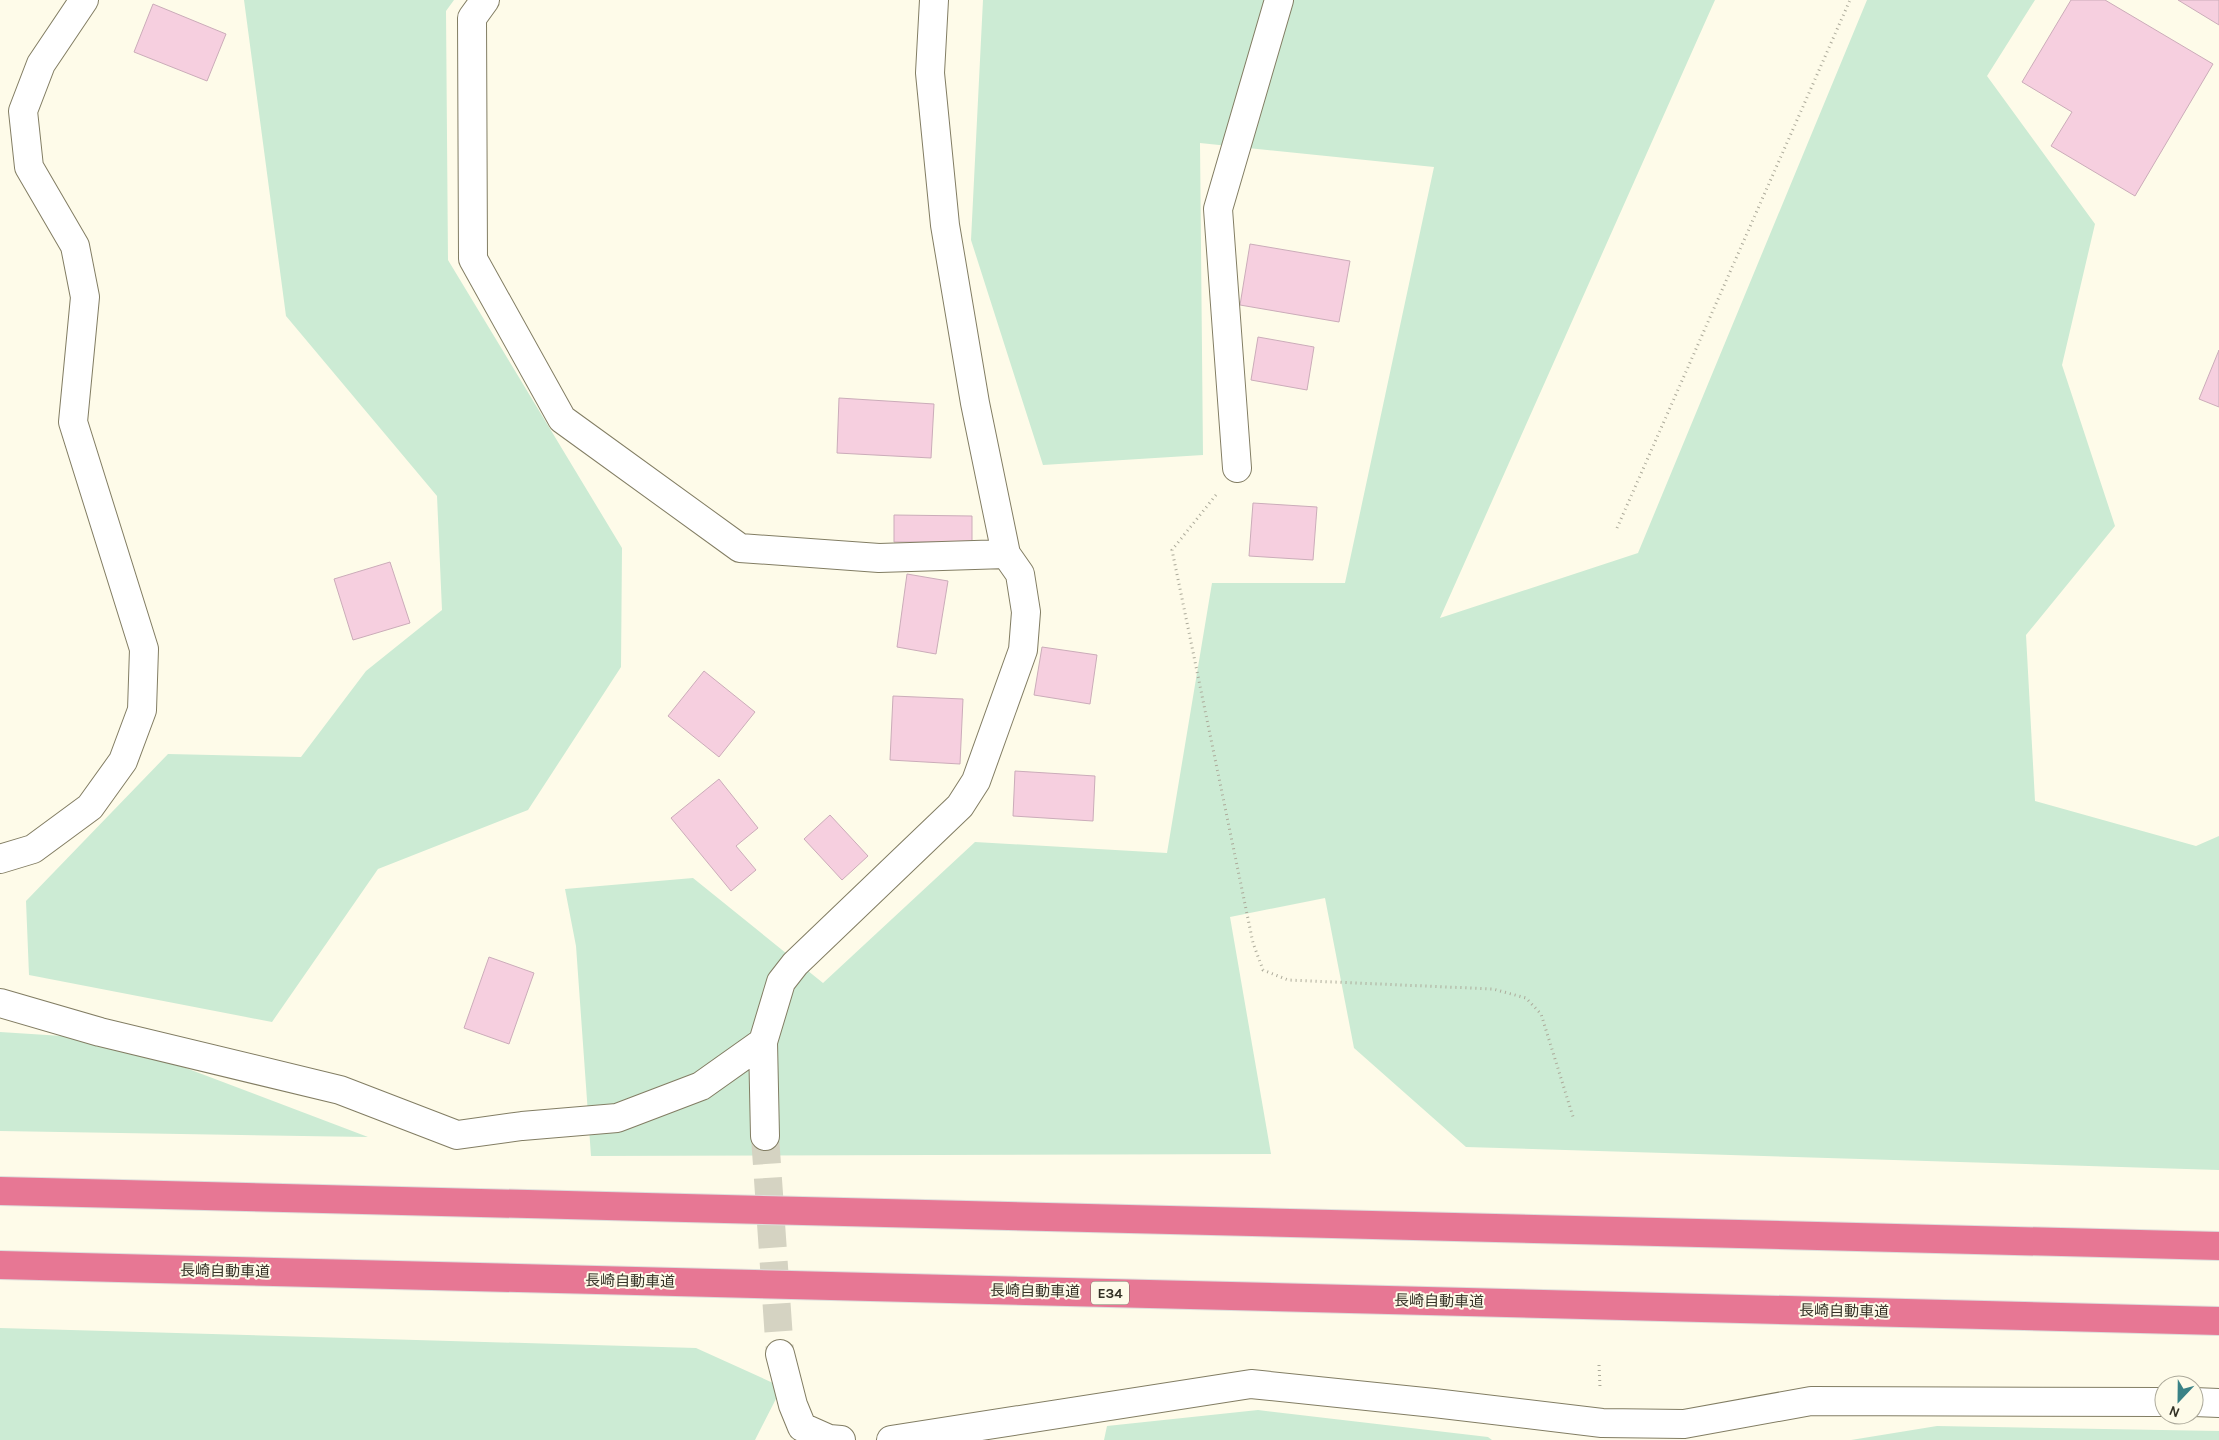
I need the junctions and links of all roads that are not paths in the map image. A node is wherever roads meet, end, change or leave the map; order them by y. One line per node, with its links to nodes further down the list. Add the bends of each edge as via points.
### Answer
1 (84, 0): 7 (street, via 41,64 23,111 29,167 75,246 85,297 74,422 144,649 142,710 123,762 90,807 34,850)
2 (485, 0): 6 (street, via 472,18 473,259 562,419 740,548 879,558)
3 (934, 0): 6 (street, via 930,73 945,225 975,403)
4 (1279, 0): 5 (street, via 1218,209)
5 (1237, 468)
6 (1006, 554): 9 (street, via 1020,574 1026,612 1023,650 976,781 960,806 794,964 781,982)
7 (0, 858)
8 (0, 1002): 9 (street, via 100,1032 340,1090 457,1135 617,1118 701,1086)
9 (763, 1042): 10 (street)
10 (765, 1136)
11 (0, 1191): 12 (highway)
12 (2219, 1246)
13 (0, 1265): 14 (highway, 長崎自動車道 / E34)
14 (2219, 1321)
15 (780, 1354): 19 (street)
16 (2154, 1402): 21 (street, via 1811,1401 1684,1424 1602,1423 1251,1384)
17 (2204, 1402): 18 (street)
18 (2219, 1403)
19 (798, 1433): 20 (street)
20 (841, 1440)
21 (891, 1440)

